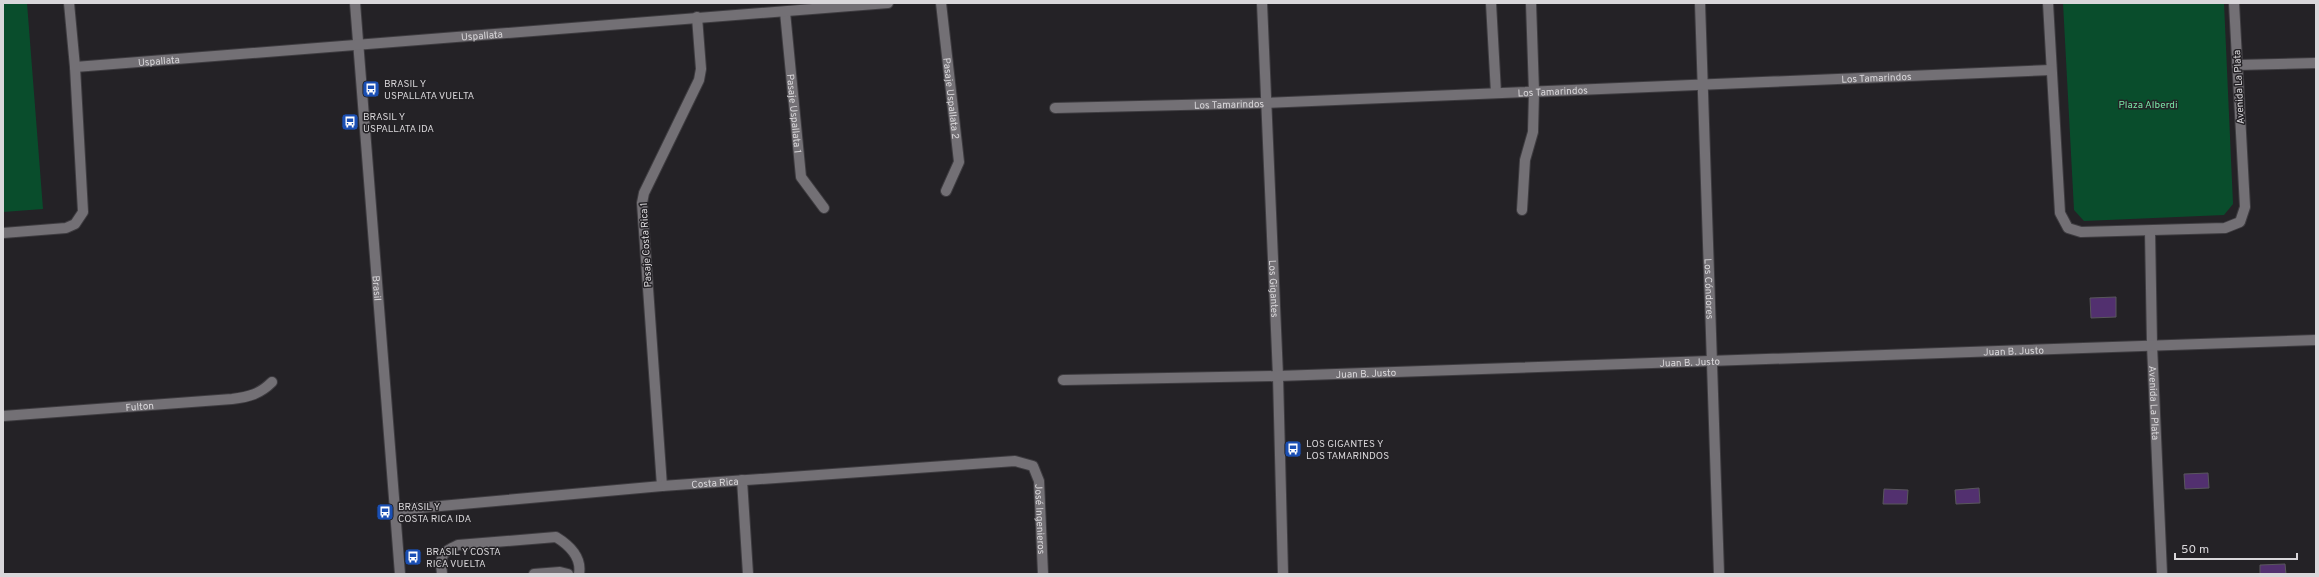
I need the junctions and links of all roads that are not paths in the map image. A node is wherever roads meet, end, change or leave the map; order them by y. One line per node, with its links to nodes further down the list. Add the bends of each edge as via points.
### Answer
1 (69, 3): 16 (street)
2 (354, 3): 13 (street, Brasil)
3 (888, 3): 11 (street, Uspallata)
4 (941, 3): 23 (street, Pasaje Uspallata 2, via 959,162)
5 (1262, 3): 21 (street, Los Gigantes)
6 (1491, 3): 20 (street)
7 (1531, 3): 19 (street)
8 (1700, 3): 18 (street, Los Cóndores)
9 (2048, 3): 17 (street, Avenida La Plata)
10 (2234, 3): 15 (street, Avenida La Plata)
11 (785, 12): 12 (street, Uspallata); 24 (street, Pasaje Uspallata 1, via 801,177)
12 (697, 17): 13 (street, Uspallata); 37 (street, Pasaje Costa Rica 1, via 700,80 644,193 642,203)
13 (358, 45): 16 (street, Uspallata); 38 (street, Brasil)
14 (2316, 63): 15 (street)
15 (2237, 65): 26 (street, Avenida La Plata, via 2245,208 2240,222 2225,228)
16 (75, 67): 27 (street, via 83,204 80,220 66,228)
17 (2051, 70): 18 (street, Los Tamarindos); 26 (street, Avenida La Plata, via 2062,221 2073,231 2081,232)
18 (1702, 87): 19 (street, Los Tamarindos); 30 (street, Los Cóndores)
19 (1534, 92): 20 (street, Los Tamarindos); 25 (street, via 1533,132 1525,160)
20 (1496, 93): 21 (street, Los Tamarindos)
21 (1265, 103): 22 (street, Los Tamarindos); 31 (street, Los Gigantes)
22 (1055, 108)
23 (946, 191)
24 (824, 208)
25 (1522, 210)
26 (2150, 231): 29 (street, Avenida La Plata)
27 (3, 233)
28 (2316, 340): 29 (street, Juan B. Justo)
29 (2152, 345): 30 (street, Juan B. Justo); 48 (street, Avenida La Plata)
30 (1711, 360): 31 (street, Juan B. Justo); 47 (street, Los Cóndores)
31 (1278, 376): 32 (street, Juan B. Justo); 46 (street, Los Gigantes)
32 (1063, 380)
33 (272, 382): 34 (street, Fulton, via 252,396 232,399)
34 (3, 416)
35 (1032, 466): 36 (street, Costa Rica, via 1015,461); 45 (street, José Ingenieros, via 1039,481)
36 (742, 480): 37 (street, Costa Rica); 44 (street)
37 (662, 486): 38 (street, Costa Rica)
38 (396, 510): 39 (street, Brasil)
39 (400, 574)
40 (442, 574): 43 (street, via 440,559 444,552 458,545 556,537 570,545 580,569)
41 (534, 574): 42 (street)
42 (568, 574)
43 (579, 574)
44 (748, 574)
45 (1043, 574)
46 (1283, 574)
47 (1719, 574)
48 (2162, 574)

